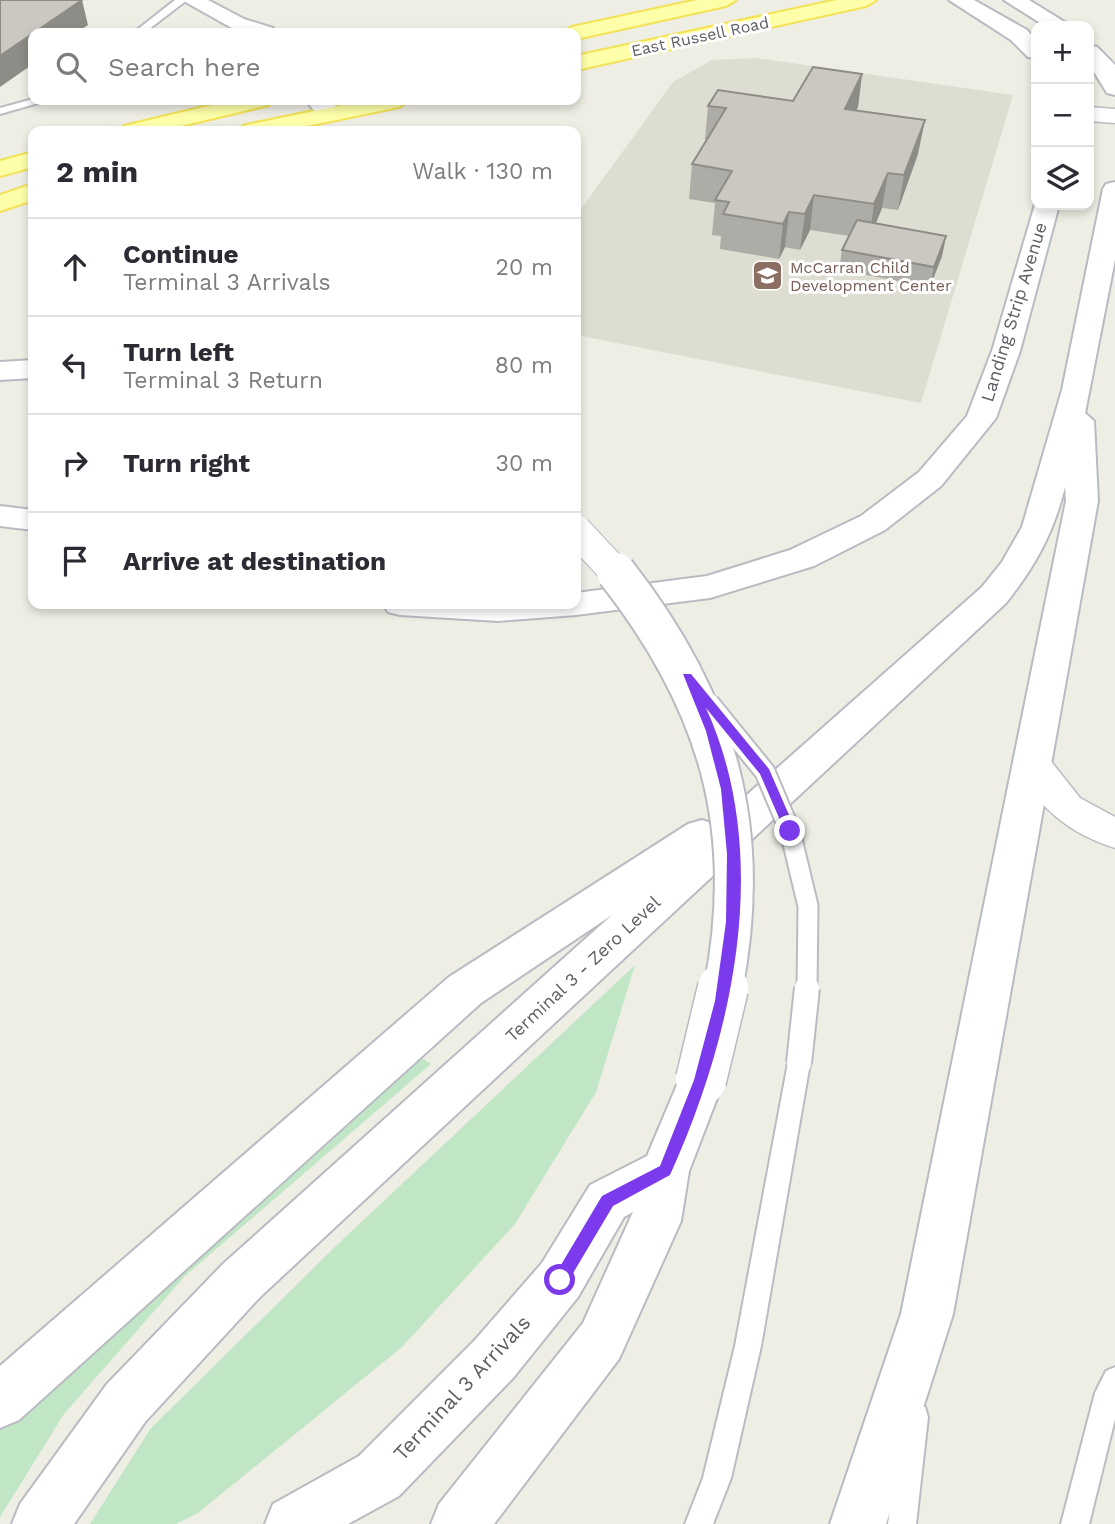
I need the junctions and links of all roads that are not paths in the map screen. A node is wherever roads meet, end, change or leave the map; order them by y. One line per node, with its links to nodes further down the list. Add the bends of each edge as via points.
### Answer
1 (182, 0): 8 (lane)
2 (192, 0): 9 (main road)
3 (726, 0): 10 (main road, East Russell Road)
4 (866, 0): 13 (main road, East Russell Road)
5 (959, 0): 11 (main road, via 1019,34)
6 (1014, 0): 7 (main road)
7 (1051, 21)
8 (145, 28)
9 (244, 28)
10 (581, 31)
11 (1031, 47)
12 (1094, 57): 14 (main road)
13 (581, 62)
14 (1115, 88)
15 (28, 104): 19 (lane)
16 (240, 105): 22 (main road)
17 (345, 105): 18 (main road)
18 (324, 107): 23 (main road)
19 (0, 111)
20 (1094, 114): 21 (street)
21 (1115, 116)
22 (153, 126)
23 (266, 126)
24 (28, 161): 25 (main road)
25 (0, 169)
26 (1115, 189): 32 (main road)
27 (28, 194): 28 (main road)
28 (0, 203)
29 (1045, 210): 36 (main road, Landing Strip Avenue, via 1006,351 981,418 930,480 873,523 802,558 710,587)
30 (28, 369): 31 (main road)
31 (0, 371)
32 (1077, 390): 38 (main road, via 1082,501); 39 (main road, Terminal 3 - Zero Level, via 1038,527 1016,567 994,595 943,643)
33 (0, 516): 34 (main road)
34 (28, 519)
35 (581, 535): 37 (main road, bridge, via 623,578 658,624)
36 (581, 603)
37 (687, 677): 41 (main road, bridge, via 711,731 726,789 733,854 733,922 722,1001 701,1080); 50 (lane, bridge, via 765,772 790,831 808,905 807,1006 799,1063 748,1346 717,1478)
38 (1033, 765): 40 (street, via 1053,796 1080,820); 42 (main road)
39 (798, 771): 44 (main road, via 465,990); 46 (main road, Terminal 3 - Zero Level, via 242,1281 126,1404)
40 (1115, 833)
41 (665, 1171): 45 (main road, Terminal 3 Arrivals, via 607,1201 560,1280 494,1359); 49 (main road, via 656,1221 601,1341)
42 (927, 1314): 51 (main road); 52 (lane)
43 (1115, 1380): 53 (lane)
44 (0, 1401)
45 (379, 1476): 47 (main road, Terminal 3 Arrivals); 48 (main road)
46 (40, 1524)
47 (293, 1524)
48 (321, 1524)
49 (459, 1524)
50 (699, 1524)
51 (858, 1524)
52 (902, 1524)
53 (1075, 1524)

